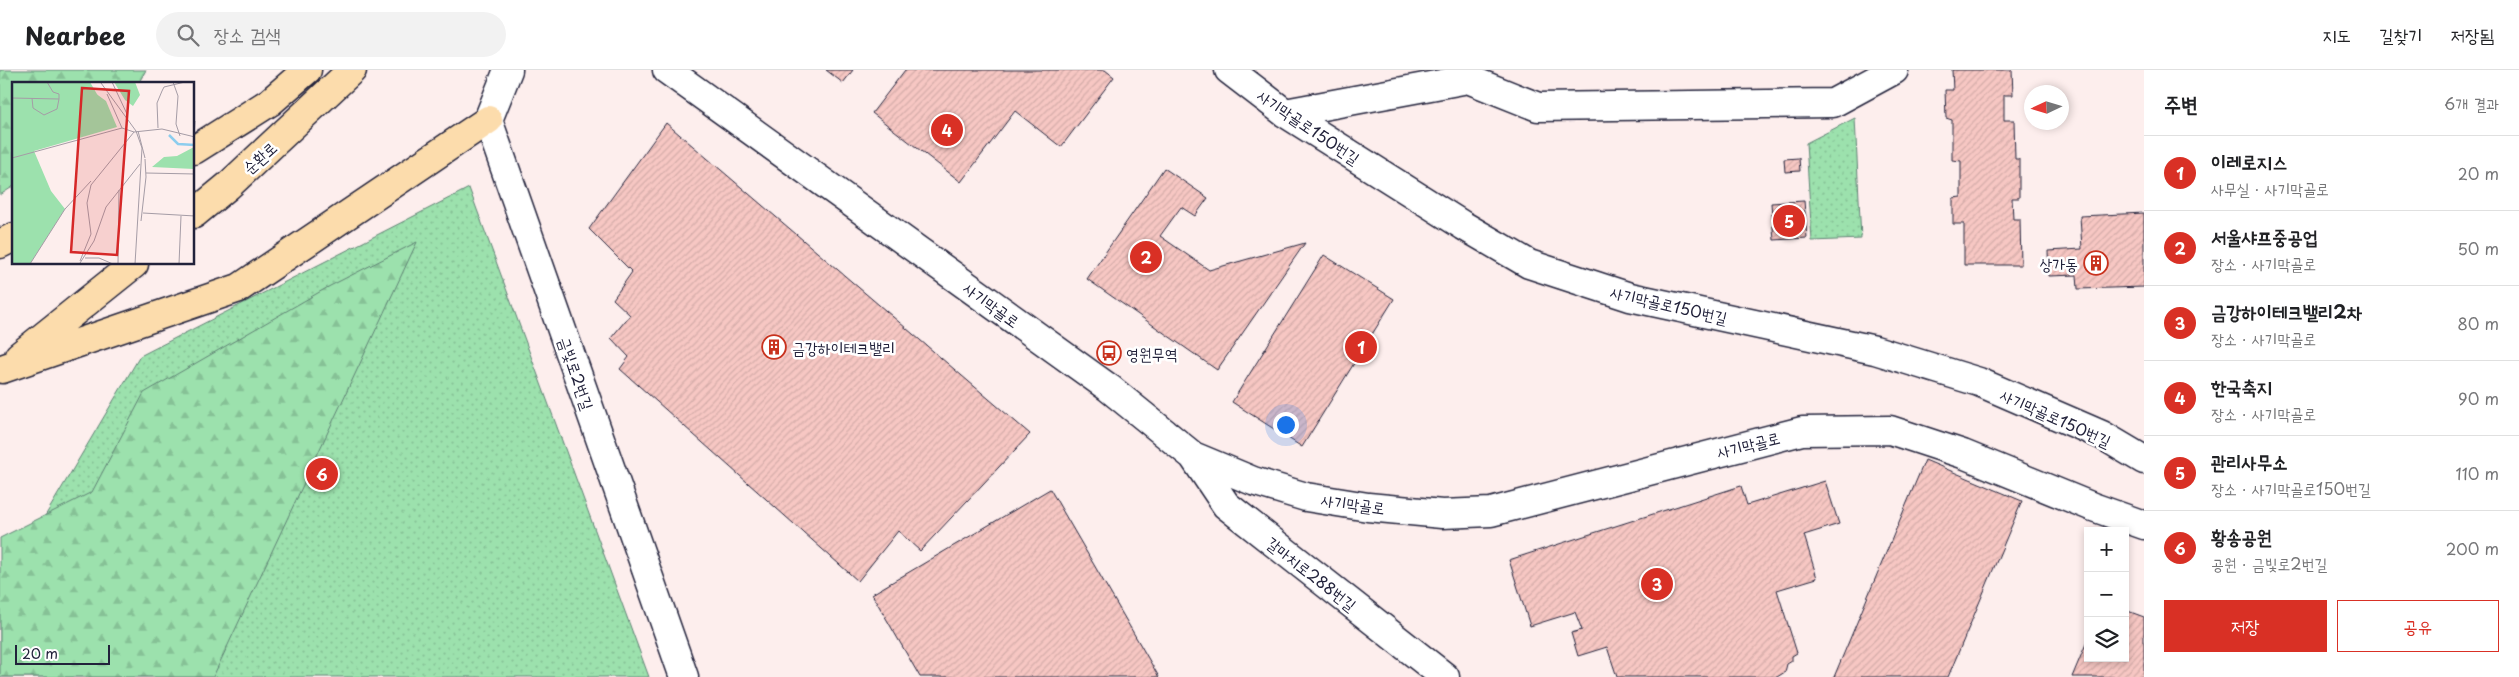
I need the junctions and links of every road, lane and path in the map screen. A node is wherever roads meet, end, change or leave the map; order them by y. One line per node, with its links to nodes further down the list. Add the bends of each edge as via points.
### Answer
1 (352, 70): 10 (main road, 순환로)
2 (508, 70): 8 (street)
3 (667, 70): 15 (street, 사기막골로, via 1109,388)
4 (1229, 70): 7 (street, 사기막골로150번길)
5 (1894, 70): 7 (street, via 1833,103 1538,107 1468,79)
6 (304, 73): 9 (main road, via 270,102)
7 (1286, 114): 16 (street, 사기막골로150번길, via 1529,264 1630,297 1875,350 1979,382 2102,434)
8 (488, 120): 14 (main road, via 239,288); 18 (street, 금빛로2번길)
9 (195, 149)
10 (195, 213)
11 (12, 238): 12 (main road)
12 (0, 244)
13 (133, 265): 14 (main road)
14 (1, 370)
15 (1193, 456): 17 (street, 사기막골로, via 1253,481 1306,496 1368,507 1442,514 1490,512 1802,431 1890,430 1963,454 2093,508); 19 (street, 갈마치로288번길, via 1226,505)
16 (2144, 460)
17 (2144, 525)
18 (684, 677)
19 (1445, 677)

